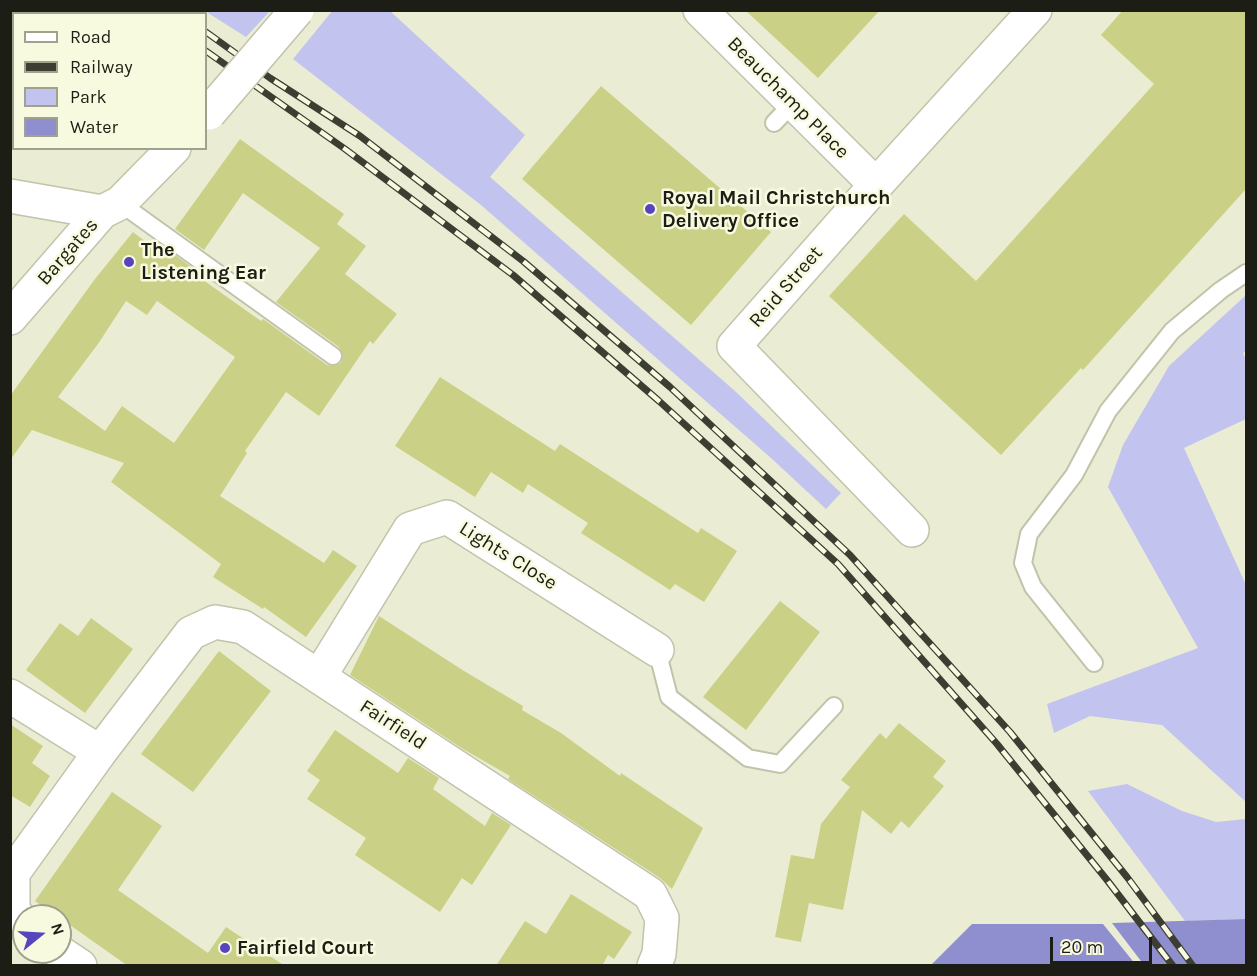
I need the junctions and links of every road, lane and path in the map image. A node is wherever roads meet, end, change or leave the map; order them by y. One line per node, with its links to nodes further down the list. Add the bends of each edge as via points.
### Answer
1 (297, 10): 4 (street, bridge)
2 (700, 10): 6 (street, Beauchamp Place, via 784,113)
3 (1035, 10): 6 (street, Reid Street)
4 (207, 114)
5 (172, 150): 8 (street, Bargates)
6 (876, 185): 12 (street, Reid Street, via 734,346)
7 (10, 196): 8 (street)
8 (111, 208): 10 (street, Bargates); 11 (lane)
9 (1246, 273): 14 (lane, via 1172,331 1108,411 1074,475 1029,534 1023,564 1033,587)
10 (10, 318)
11 (333, 356)
12 (912, 530)
13 (657, 650): 15 (street, Lights Close, via 447,517 410,529); 17 (lane, via 669,697 748,758 780,764)
14 (1094, 663)
15 (319, 676): 18 (street, Fairfield, via 243,627 215,622 191,633); 20 (street, Fairfield, via 650,894 662,918)
16 (10, 696): 18 (street)
17 (834, 706)
18 (100, 752): 19 (street, Fairfield, via 13,873)
19 (13, 904)
20 (654, 966)

